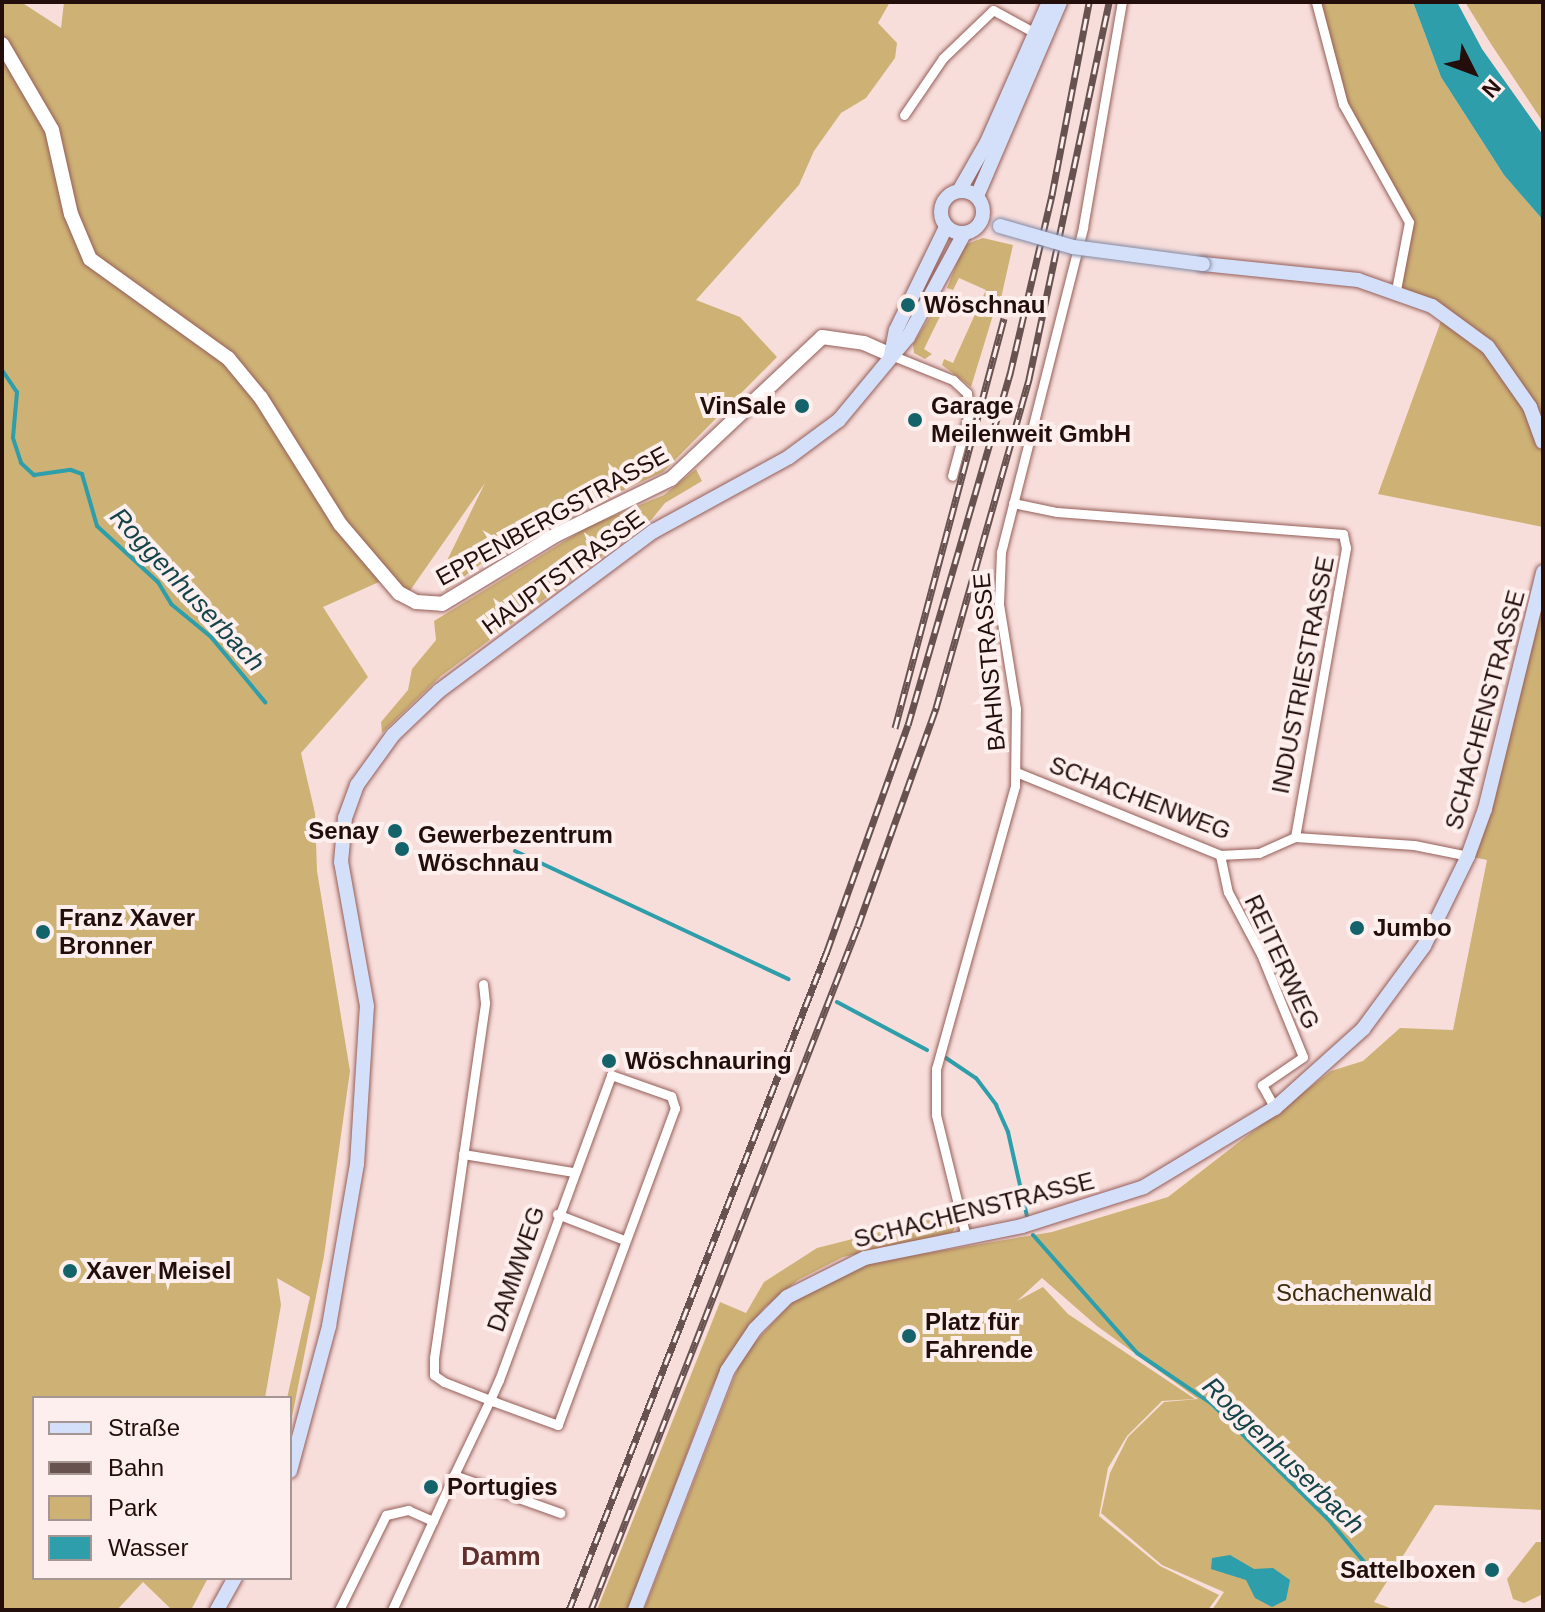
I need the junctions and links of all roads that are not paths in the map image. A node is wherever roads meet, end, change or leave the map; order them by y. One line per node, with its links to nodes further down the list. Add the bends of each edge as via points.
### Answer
1 (1049, 2): 5 (main road)
2 (1060, 2): 9 (main road)
3 (1122, 2): 17 (street, BAHNSTRASSE, via 1083,227)
4 (1316, 2): 13 (street, via 1343,104 1409,222)
5 (1037, 34): 7 (street, via 993,10 943,58); 8 (main road)
6 (2, 44): 14 (street, EPPENBERGSTRASSE, via 52,130 71,214 90,259 228,358 261,398 340,524 399,593 416,602 442,604 556,535 671,479 813,341 832,336)
7 (904, 115)
8 (959, 191): 9 (main road); 11 (main road, via 942,208)
9 (977, 196): 10 (main road)
10 (982, 220): 12 (main road); 13 (main road, bridge, via 1073,247 1358,280)
11 (946, 227): 12 (main road); 14 (main road, HAUPTSTRASSE, via 896,330)
12 (964, 234): 14 (main road, HAUPTSTRASSE, via 908,337)
13 (1396, 290): 15 (main road, via 1432,306 1488,347 1530,407)
14 (891, 355): 16 (street, via 953,380 967,393 969,409); 31 (main road, HAUPTSTRASSE, via 863,395 824,433 654,531 416,712 365,773 351,799 342,840 344,885 367,1006 357,1164 329,1326)
15 (1543, 442)
16 (952, 476)
17 (1013, 503): 19 (street, BAHNSTRASSE, via 1001,552 999,604 1016,709); 20 (street, INDUSTRIESTRASSE, via 1057,512 1324,531 1345,537)
18 (1543, 572): 22 (main road, SCHACHENSTRASSE, via 1485,809)
19 (1016, 772): 21 (street, SCHACHENWEG); 28 (street, BAHNSTRASSE, via 996,864 940,1042 938,1129)
20 (1295, 837): 21 (street, SCHACHENWEG, via 1259,853); 22 (street, via 1414,845)
21 (1220, 855): 24 (street, REITERWEG, via 1228,892 1261,954 1303,1057 1262,1085)
22 (1468, 856): 24 (main road, SCHACHENSTRASSE, via 1442,914 1398,985 1339,1054)
23 (483, 984): 25 (street, via 485,1003)
24 (1275, 1108): 28 (main road, SCHACHENSTRASSE, via 1144,1187 1073,1213)
25 (463, 1154): 26 (street); 30 (street, via 434,1375)
26 (573, 1172): 27 (street, DAMMWEG); 29 (street, DAMMWEG, via 611,1075 671,1096 675,1108)
27 (557, 1214): 29 (street); 30 (street, DAMMWEG)
28 (966, 1237): 39 (main road, SCHACHENSTRASSE, via 847,1264 800,1288 761,1321 718,1389)
29 (624, 1240): 30 (street, via 558,1425)
30 (490, 1400): 32 (street, DAMMWEG)
31 (292, 1464)
32 (454, 1475): 33 (street); 34 (street, DAMMWEG)
33 (560, 1513)
34 (433, 1521): 37 (street, via 408,1510 386,1515); 38 (street, DAMMWEG)
35 (234, 1580): 36 (main road)
36 (217, 1610)
37 (339, 1610)
38 (392, 1610)
39 (635, 1610)

